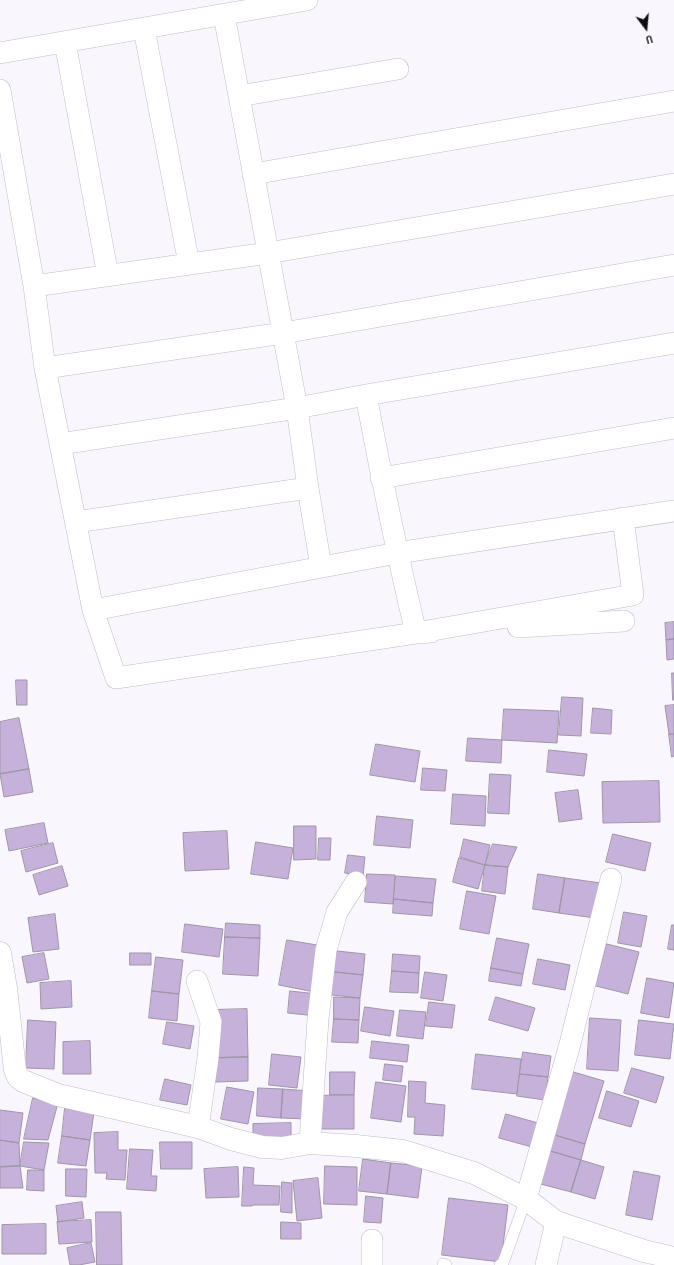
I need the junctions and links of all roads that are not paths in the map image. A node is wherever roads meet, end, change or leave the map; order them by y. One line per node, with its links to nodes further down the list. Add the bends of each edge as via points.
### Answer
1 (307, 0): 2 (street)
2 (224, 15): 3 (street); 8 (street)
3 (144, 29): 4 (street); 13 (street)
4 (64, 42): 5 (street); 15 (street)
5 (0, 53)
6 (398, 69): 8 (street)
7 (0, 90): 16 (street)
8 (239, 96): 10 (street)
9 (674, 101): 10 (street)
10 (253, 174): 12 (street)
11 (674, 184): 12 (street)
12 (268, 253): 13 (street); 17 (street)
13 (189, 264): 15 (street)
14 (674, 265): 17 (street)
15 (108, 276): 16 (street)
16 (34, 286): 19 (street)
17 (283, 333): 19 (street); 21 (street)
18 (674, 343): 20 (street)
19 (45, 368): 23 (street)
20 (366, 395): 21 (street); 24 (street)
21 (297, 408): 23 (street); 25 (street)
22 (674, 428): 24 (street)
23 (60, 444): 28 (street)
24 (381, 478): 29 (street)
25 (308, 488): 28 (street); 30 (street)
26 (674, 511): 27 (street)
27 (623, 518): 29 (street); 33 (street, via 633,595)
28 (76, 522): 31 (street)
29 (397, 554): 30 (street); 33 (street)
30 (321, 567): 31 (street)
31 (93, 610): 33 (street, via 116,678)
32 (624, 621): 33 (street)
33 (416, 633)
34 (611, 879): 40 (street, via 570,1044)
35 (356, 882): 39 (street, via 337,912 326,950 318,1019)
36 (0, 953): 38 (street, via 18,1077 58,1095)
37 (196, 980): 38 (street, via 211,1022)
38 (198, 1127): 39 (street, via 262,1147 282,1148)
39 (310, 1143): 40 (street, via 403,1151 474,1173)
40 (526, 1199): 41 (street); 45 (lane)
41 (556, 1222): 43 (street, via 644,1251); 46 (street)
42 (372, 1240): 44 (street)
43 (674, 1258)
44 (372, 1265)
45 (500, 1265)
46 (546, 1265)

